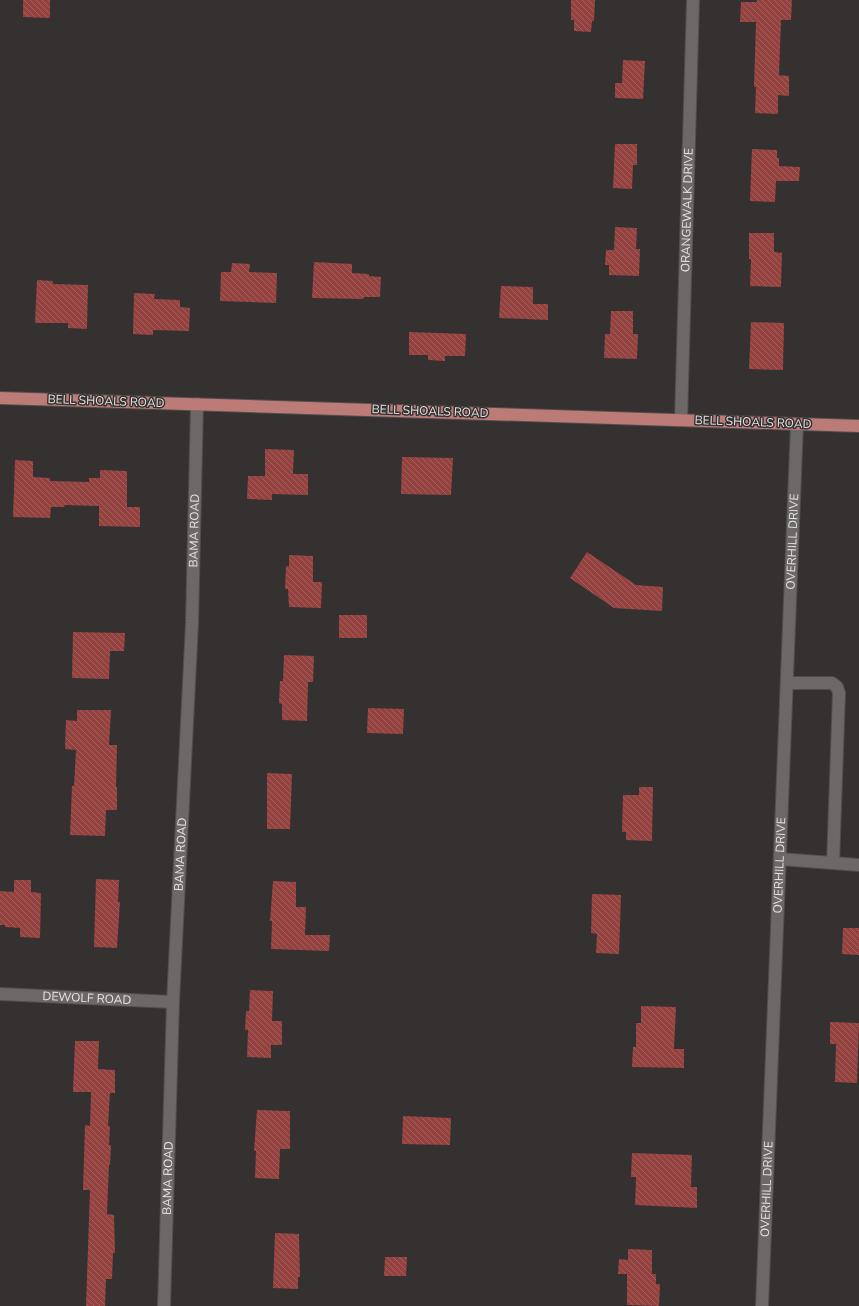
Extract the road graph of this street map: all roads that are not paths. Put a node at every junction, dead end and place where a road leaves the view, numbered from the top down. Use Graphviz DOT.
graph roads {
  1 [pos="693,0"];
  2 [pos="0,398"];
  3 [pos="197,404"];
  4 [pos="681,420"];
  5 [pos="796,424"];
  6 [pos="859,426"];
  7 [pos="787,682"];
  8 [pos="780,859"];
  9 [pos="833,863"];
  10 [pos="859,865"];
  11 [pos="0,994"];
  12 [pos="174,1002"];
  13 [pos="164,1306"];
  14 [pos="762,1306"];
  1 -- 4 [label="street, ORANGEWALK DRIVE"];
  2 -- 3 [label="main road, BELL SHOALS ROAD"];
  3 -- 4 [label="main road, BELL SHOALS ROAD"];
  3 -- 12 [label="street, BAMA ROAD"];
  4 -- 5 [label="main road, BELL SHOALS ROAD"];
  5 -- 6 [label="main road, BELL SHOALS ROAD"];
  5 -- 7 [label="street, OVERHILL DRIVE"];
  7 -- 8 [label="street, OVERHILL DRIVE"];
  7 -- 9 [label="street"];
  8 -- 9 [label="street"];
  8 -- 14 [label="street, OVERHILL DRIVE"];
  9 -- 10 [label="street"];
  11 -- 12 [label="street, DEWOLF ROAD"];
  12 -- 13 [label="street, BAMA ROAD"];
}
